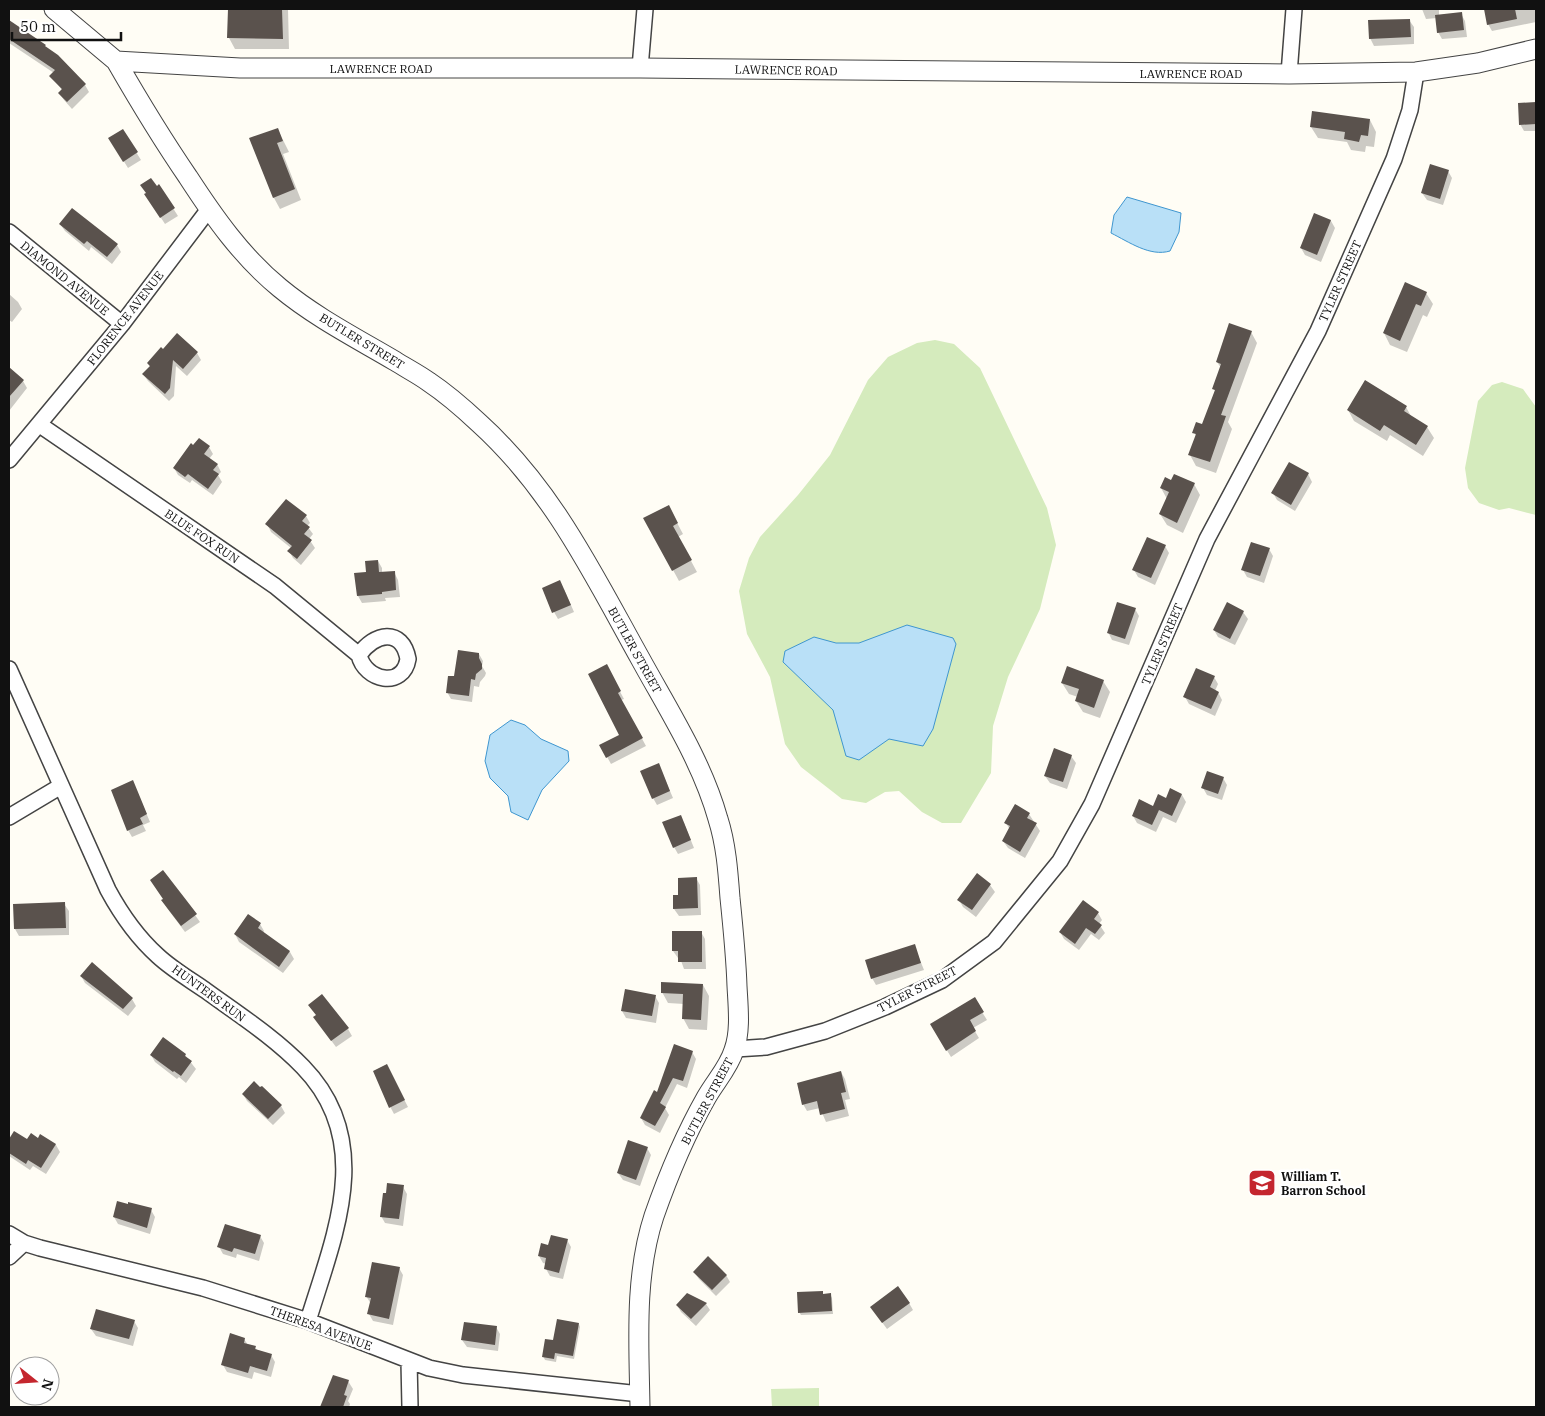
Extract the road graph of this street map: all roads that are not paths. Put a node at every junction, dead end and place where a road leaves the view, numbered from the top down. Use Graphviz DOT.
graph roads {
  1 [pos="54,9"];
  2 [pos="645,9"];
  3 [pos="1294,9"];
  4 [pos="1536,49"];
  5 [pos="116,61"];
  6 [pos="640,68"];
  7 [pos="1416,72"];
  8 [pos="1289,74"];
  9 [pos="209,209"];
  10 [pos="9,232"];
  11 [pos="122,324"];
  12 [pos="40,425"];
  13 [pos="9,460"];
  14 [pos="359,655"];
  15 [pos="9,669"];
  16 [pos="61,786"];
  17 [pos="9,817"];
  18 [pos="735,1049"];
  19 [pos="9,1234"];
  20 [pos="24,1243"];
  21 [pos="9,1257"];
  22 [pos="308,1321"];
  23 [pos="409,1362"];
  24 [pos="640,1401"];
  25 [pos="410,1407"];
  1 -- 5 [label="street"];
  2 -- 6 [label="street"];
  3 -- 8 [label="street"];
  4 -- 7 [label="street, LAWRENCE ROAD"];
  5 -- 6 [label="street, LAWRENCE ROAD"];
  5 -- 9 [label="street, BUTLER STREET"];
  6 -- 8 [label="street, LAWRENCE ROAD"];
  7 -- 8 [label="street, LAWRENCE ROAD"];
  7 -- 18 [label="street, TYLER STREET"];
  9 -- 11 [label="street, FLORENCE AVENUE"];
  9 -- 18 [label="street, BUTLER STREET"];
  10 -- 11 [label="street, DIAMOND AVENUE"];
  11 -- 12 [label="street, FLORENCE AVENUE"];
  12 -- 13 [label="street"];
  12 -- 14 [label="street, BLUE FOX RUN"];
  15 -- 16 [label="street, HUNTERS RUN"];
  16 -- 17 [label="street"];
  16 -- 22 [label="street, HUNTERS RUN"];
  18 -- 24 [label="street, BUTLER STREET"];
  19 -- 20 [label="street, THERESA AVENUE"];
  20 -- 21 [label="street"];
  20 -- 22 [label="street, THERESA AVENUE"];
  22 -- 23 [label="street, THERESA AVENUE"];
  23 -- 24 [label="street, THERESA AVENUE"];
  23 -- 25 [label="street"];
}
